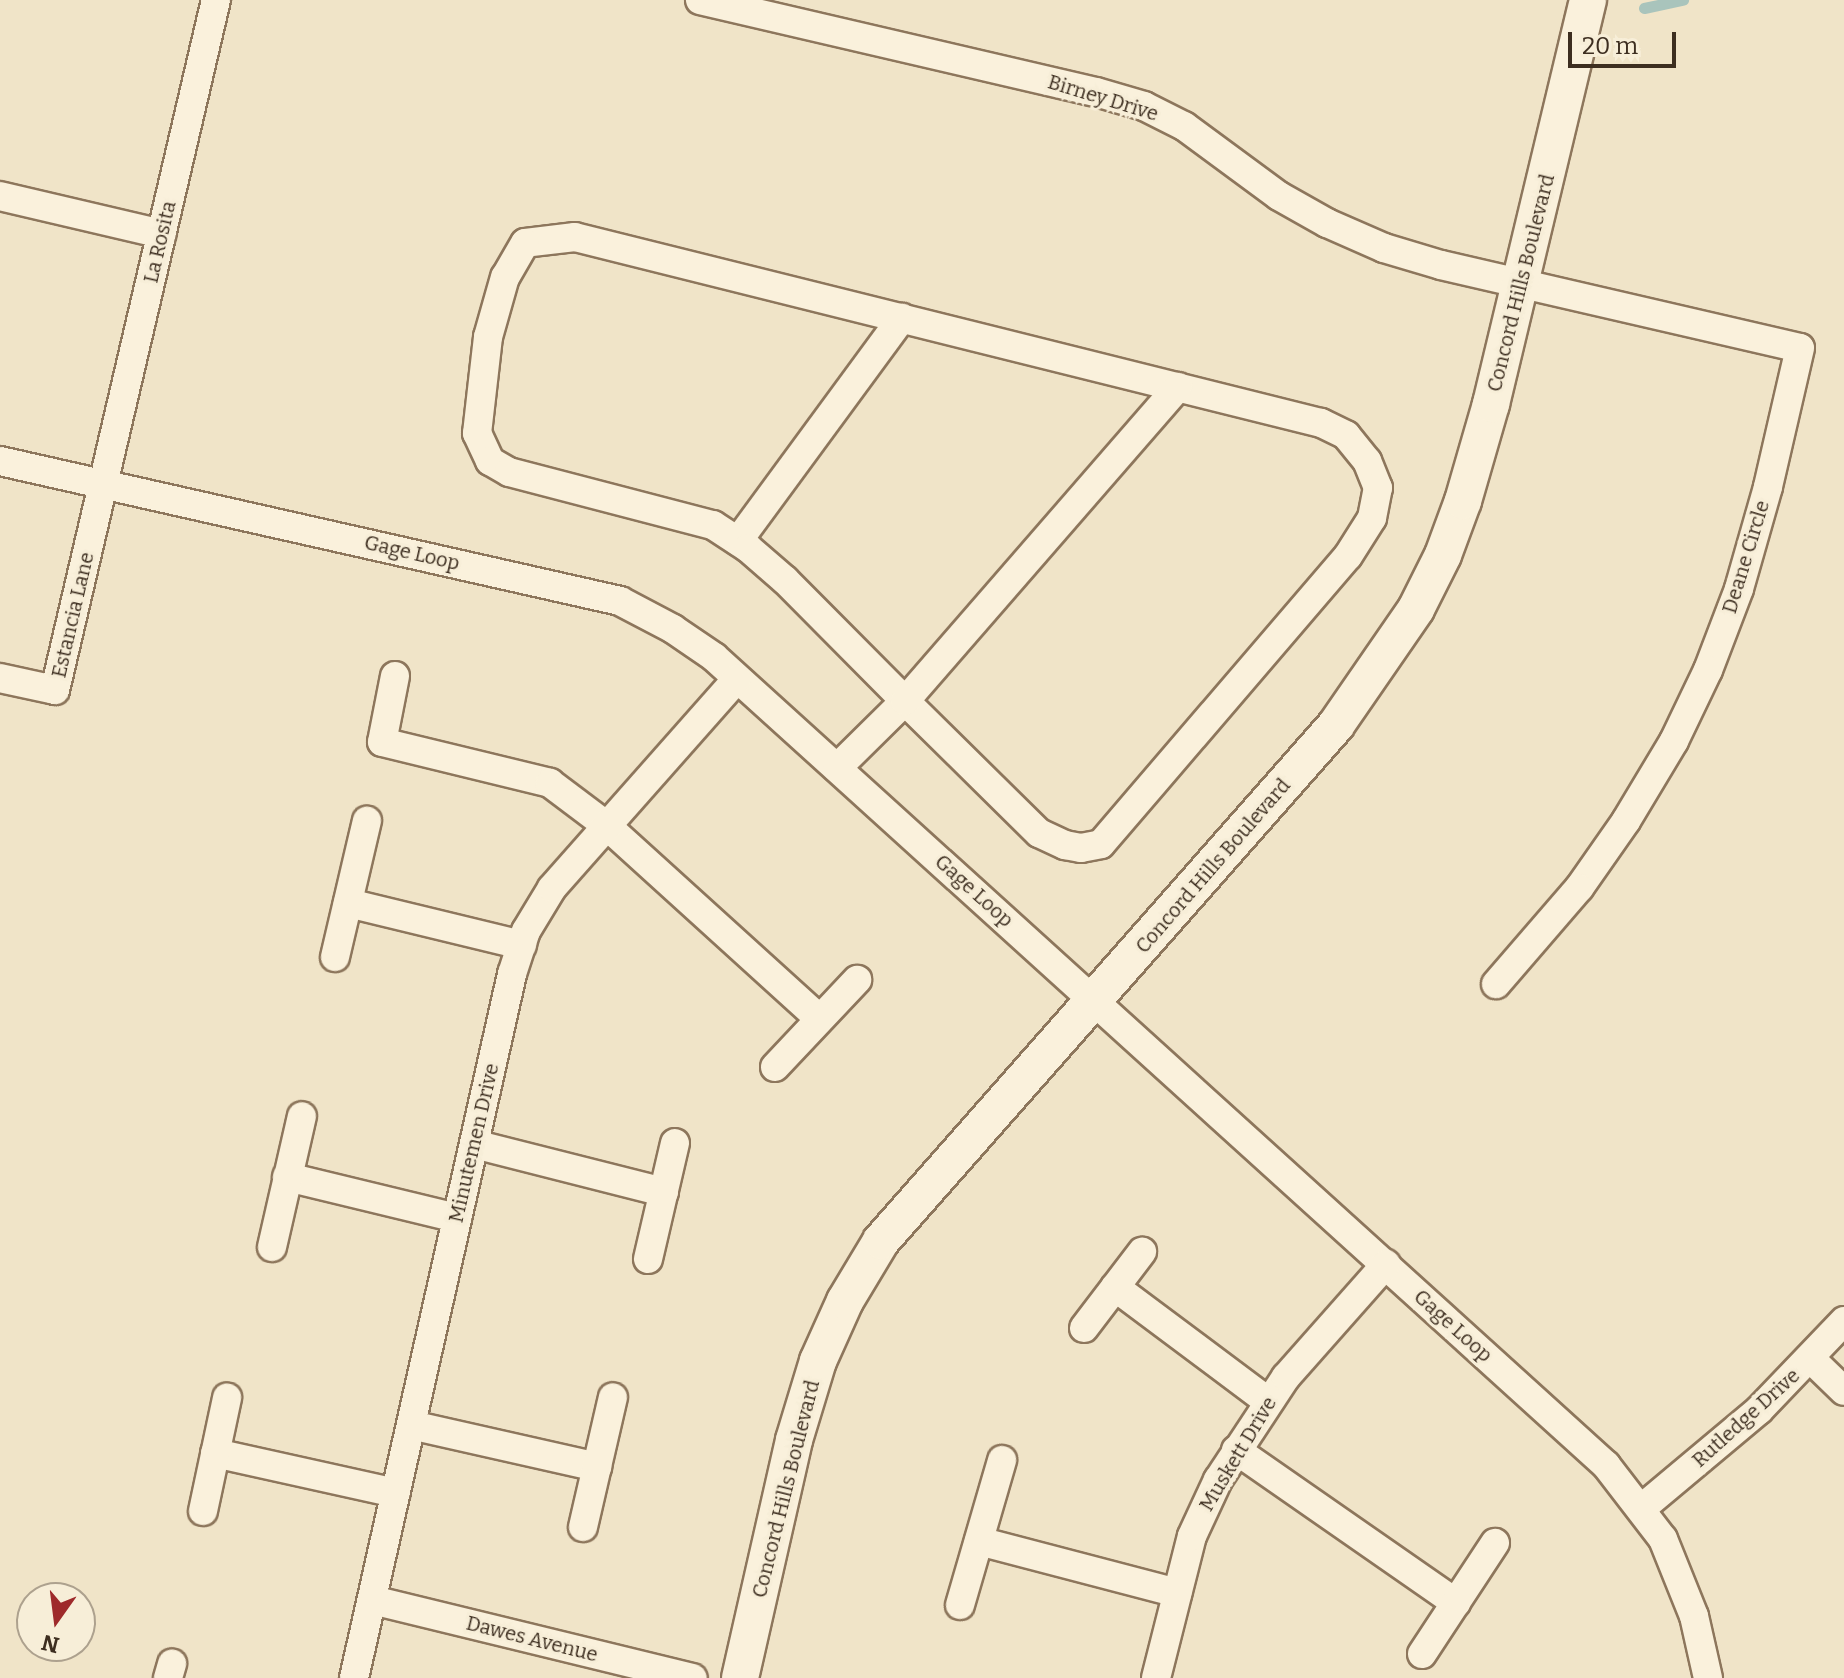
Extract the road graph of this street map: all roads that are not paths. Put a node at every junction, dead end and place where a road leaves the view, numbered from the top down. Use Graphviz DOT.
graph roads {
  1 [pos="216,0"];
  2 [pos="700,0"];
  3 [pos="1588,0"];
  4 [pos="0,196"];
  5 [pos="162,234"];
  6 [pos="1522,283"];
  7 [pos="902,318"];
  8 [pos="1178,387"];
  9 [pos="0,461"];
  10 [pos="104,485"];
  11 [pos="738,541"];
  12 [pos="395,676"];
  13 [pos="0,678"];
  14 [pos="737,679"];
  15 [pos="905,701"];
  16 [pos="837,768"];
  17 [pos="367,821"];
  18 [pos="607,826"];
  19 [pos="348,903"];
  20 [pos="522,945"];
  21 [pos="335,957"];
  22 [pos="857,980"];
  23 [pos="1496,984"];
  24 [pos="1096,1000"];
  25 [pos="820,1019"];
  26 [pos="775,1067"];
  27 [pos="302,1116"];
  28 [pos="675,1143"];
  29 [pos="474,1144"];
  30 [pos="287,1177"];
  31 [pos="664,1192"];
  32 [pos="457,1218"];
  33 [pos="272,1247"];
  34 [pos="1142,1252"];
  35 [pos="648,1259"];
  36 [pos="1386,1264"];
  37 [pos="1115,1287"];
  38 [pos="1844,1321"];
  39 [pos="1084,1328"];
  40 [pos="1810,1358"];
  41 [pos="1844,1391"];
  42 [pos="613,1397"];
  43 [pos="227,1398"];
  44 [pos="1269,1402"];
  45 [pos="411,1425"];
  46 [pos="1236,1450"];
  47 [pos="215,1453"];
  48 [pos="1002,1460"];
  49 [pos="597,1467"];
  50 [pos="396,1493"];
  51 [pos="1642,1508"];
  52 [pos="203,1511"];
  53 [pos="583,1527"];
  54 [pos="979,1541"];
  55 [pos="1495,1543"];
  56 [pos="1177,1593"];
  57 [pos="372,1600"];
  58 [pos="1456,1603"];
  59 [pos="960,1605"];
  60 [pos="1422,1654"];
  61 [pos="354,1678"];
  62 [pos="693,1678"];
  63 [pos="740,1678"];
  64 [pos="1156,1678"];
  65 [pos="1708,1678"];
  1 -- 5 [label="street, La Rosita"];
  2 -- 6 [label="street, Birney Drive"];
  3 -- 6 [label="street, Concord Hills Boulevard"];
  4 -- 5 [label="street"];
  5 -- 10 [label="street, La Rosita"];
  6 -- 23 [label="street, Deane Circle"];
  6 -- 24 [label="street, Concord Hills Boulevard"];
  7 -- 8 [label="street"];
  7 -- 11 [label="street"];
  7 -- 11 [label="street"];
  8 -- 15 [label="street"];
  8 -- 15 [label="street"];
  9 -- 10 [label="street, Gage Loop"];
  10 -- 13 [label="street, Estancia Lane"];
  10 -- 14 [label="street, Gage Loop"];
  11 -- 15 [label="street"];
  12 -- 18 [label="street"];
  14 -- 16 [label="street, Gage Loop"];
  14 -- 18 [label="street, Minutemen Drive"];
  15 -- 16 [label="street"];
  16 -- 24 [label="street, Gage Loop"];
  17 -- 19 [label="street"];
  18 -- 20 [label="street, Minutemen Drive"];
  18 -- 25 [label="street"];
  19 -- 20 [label="street"];
  19 -- 21 [label="street"];
  20 -- 29 [label="street, Minutemen Drive"];
  22 -- 25 [label="street"];
  24 -- 36 [label="street, Gage Loop"];
  24 -- 63 [label="street, Concord Hills Boulevard"];
  25 -- 26 [label="street"];
  27 -- 30 [label="street"];
  28 -- 31 [label="street"];
  29 -- 31 [label="street"];
  29 -- 32 [label="street, Minutemen Drive"];
  30 -- 32 [label="street"];
  30 -- 33 [label="street"];
  31 -- 35 [label="street"];
  32 -- 45 [label="street, Minutemen Drive"];
  34 -- 37 [label="street"];
  36 -- 44 [label="street, Muskett Drive"];
  36 -- 51 [label="street, Gage Loop"];
  37 -- 39 [label="street"];
  37 -- 44 [label="street"];
  38 -- 40 [label="street, Rutledge Drive"];
  40 -- 41 [label="street"];
  40 -- 51 [label="street, Rutledge Drive"];
  42 -- 49 [label="street"];
  43 -- 47 [label="street"];
  44 -- 46 [label="street, Muskett Drive"];
  45 -- 49 [label="street"];
  45 -- 50 [label="street, Minutemen Drive"];
  46 -- 56 [label="street, Muskett Drive"];
  46 -- 58 [label="street"];
  47 -- 50 [label="street"];
  47 -- 52 [label="street"];
  48 -- 54 [label="street"];
  49 -- 53 [label="street"];
  50 -- 57 [label="street, Minutemen Drive"];
  51 -- 65 [label="street, Gage Loop"];
  54 -- 56 [label="street"];
  54 -- 59 [label="street"];
  55 -- 58 [label="street"];
  56 -- 64 [label="street, Muskett Drive"];
  57 -- 61 [label="street, Minutemen Drive"];
  57 -- 62 [label="street, Dawes Avenue"];
  58 -- 60 [label="street"];
}
